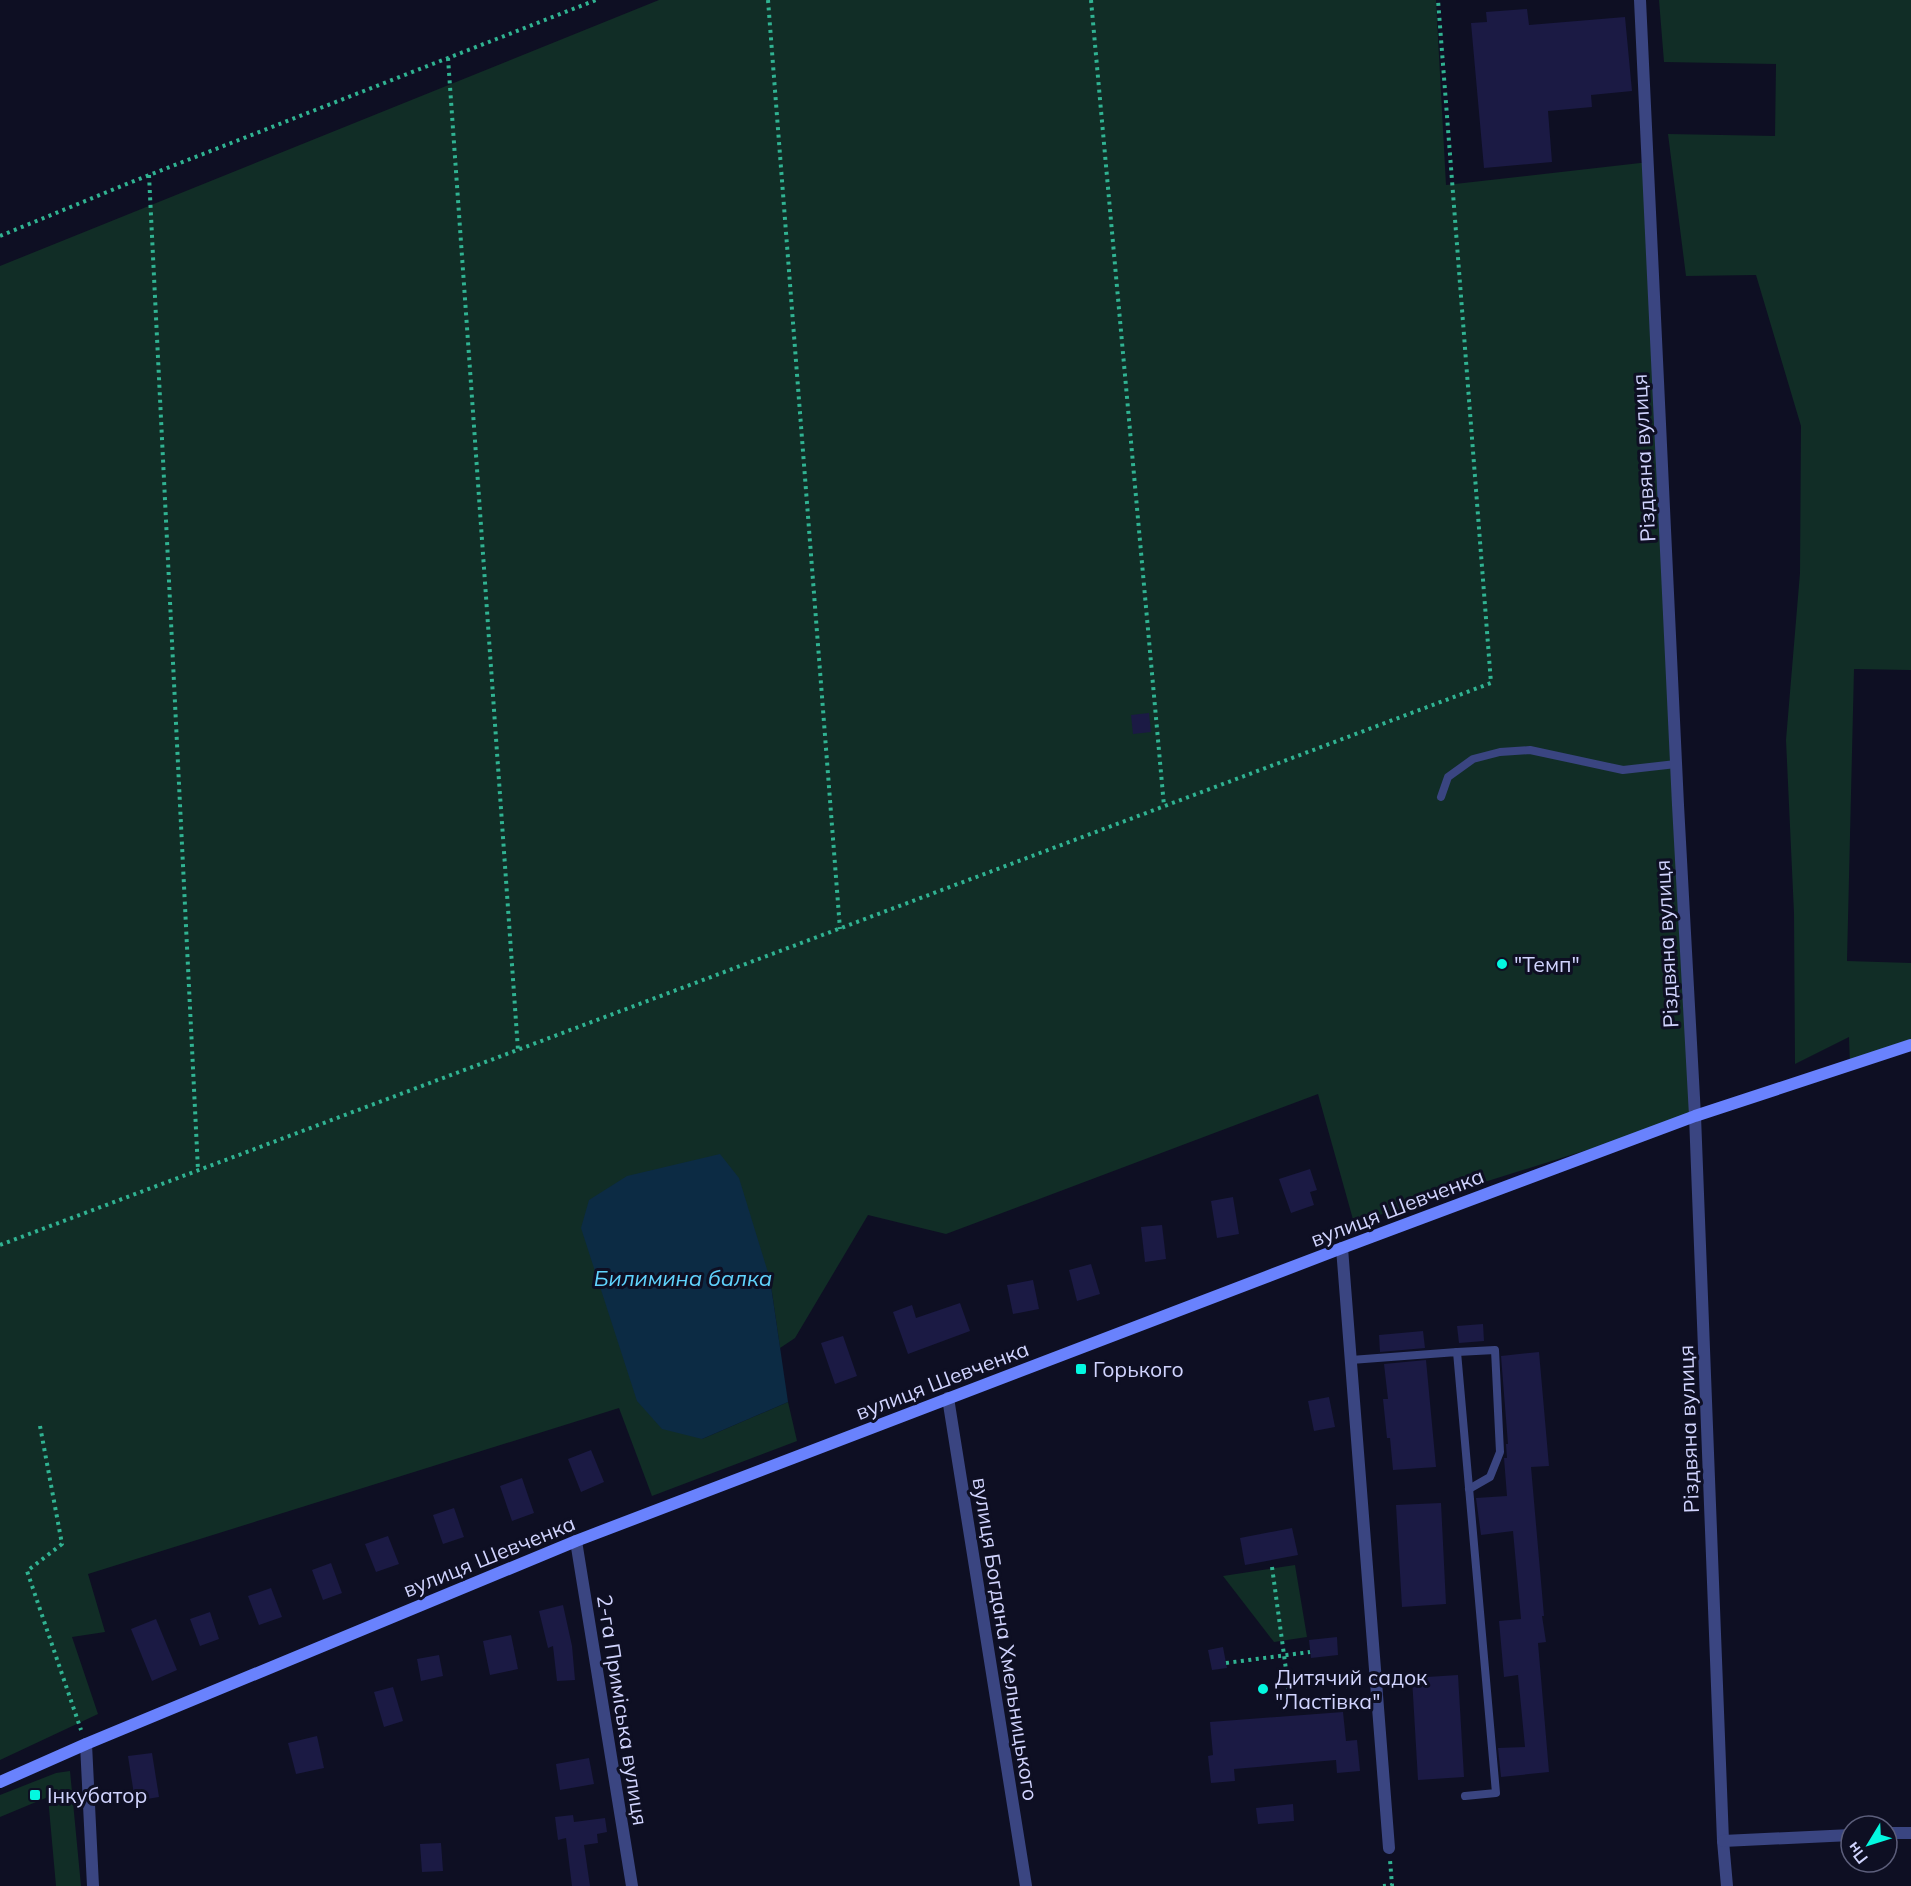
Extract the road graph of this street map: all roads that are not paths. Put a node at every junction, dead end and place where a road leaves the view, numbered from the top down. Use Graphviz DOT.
graph roads {
  1 [pos="1640,0"];
  2 [pos="1676,764"];
  3 [pos="1441,797"];
  4 [pos="1911,1045"];
  5 [pos="1695,1116"];
  6 [pos="1342,1248"];
  7 [pos="1457,1352"];
  8 [pos="1351,1360"];
  9 [pos="948,1398"];
  10 [pos="1469,1489"];
  11 [pos="576,1541"];
  12 [pos="86,1744"];
  13 [pos="0,1782"];
  14 [pos="1465,1796"];
  15 [pos="1839,1836"];
  16 [pos="1723,1841"];
  17 [pos="1389,1848"];
  18 [pos="93,1886"];
  19 [pos="632,1886"];
  20 [pos="1026,1886"];
  21 [pos="1727,1886"];
  1 -- 2 [label="street, Різдвяна вулиця"];
  2 -- 3 [label="lane"];
  2 -- 5 [label="street, Різдвяна вулиця"];
  4 -- 5 [label="street, вулиця Шевченка"];
  5 -- 6 [label="street, вулиця Шевченка"];
  5 -- 16 [label="street, Різдвяна вулиця"];
  6 -- 8 [label="street"];
  6 -- 9 [label="street, вулиця Шевченка"];
  7 -- 8 [label="lane"];
  7 -- 10 [label="lane"];
  7 -- 10 [label="lane"];
  8 -- 17 [label="street"];
  9 -- 11 [label="street, вулиця Шевченка"];
  9 -- 20 [label="street, вулиця Богдана Хмельницького"];
  10 -- 14 [label="lane"];
  11 -- 12 [label="street, вулиця Шевченка"];
  11 -- 19 [label="street, 2-га Приміська вулиця"];
  12 -- 13 [label="street, вулиця Шевченка"];
  12 -- 18 [label="street"];
  15 -- 16 [label="street"];
  16 -- 21 [label="street, Різдвяна вулиця"];
}
